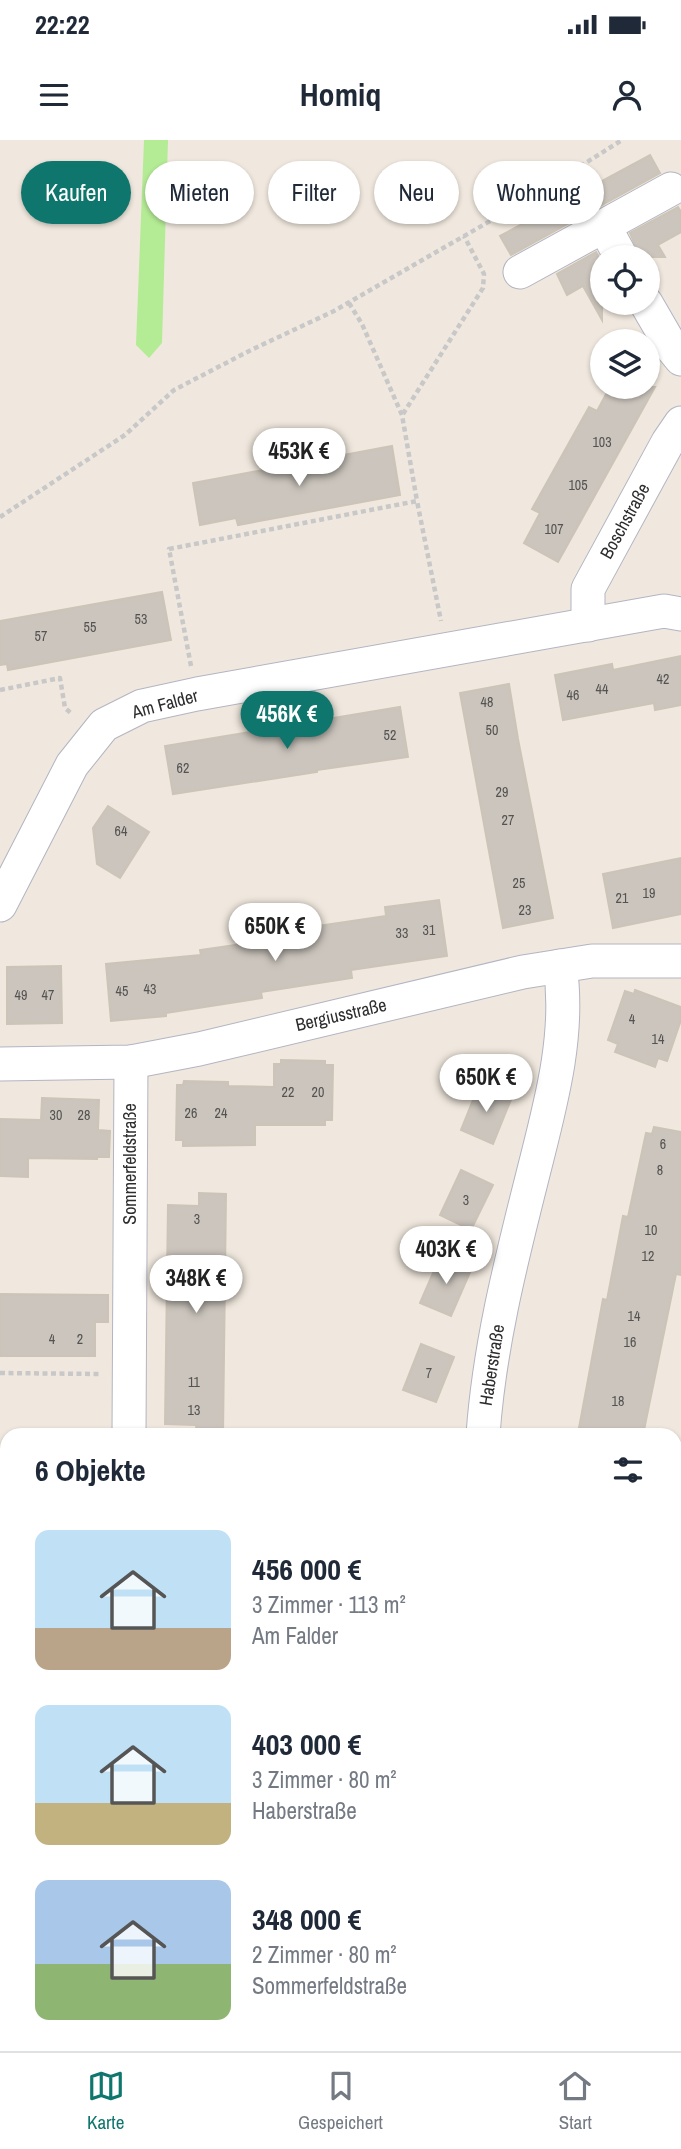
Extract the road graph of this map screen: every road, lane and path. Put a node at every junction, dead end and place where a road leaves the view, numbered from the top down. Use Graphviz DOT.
graph roads {
  1 [pos="622,140"];
  2 [pos="671,189"];
  3 [pos="604,226"];
  4 [pos="464,236"];
  5 [pos="614,245"];
  6 [pos="520,272"];
  7 [pos="349,303"];
  8 [pos="653,315"];
  9 [pos="681,359"];
  10 [pos="402,415"];
  11 [pos="681,423"];
  12 [pos="418,501"];
  13 [pos="0,517"];
  14 [pos="681,614"];
  15 [pos="588,625"];
  16 [pos="447,650"];
  17 [pos="0,690"];
  18 [pos="197,694"];
  19 [pos="95,736"];
  20 [pos="0,905"];
  21 [pos="681,961"];
  22 [pos="559,966"];
  23 [pos="131,1062"];
  24 [pos="0,1064"];
  25 [pos="0,1373"];
  26 [pos="129,1374"];
  27 [pos="129,1428"];
  28 [pos="484,1428"];
  1 -- 4 [label="path"];
  2 -- 3 [label="street"];
  3 -- 5 [label="street"];
  3 -- 6 [label="street"];
  4 -- 7 [label="path"];
  4 -- 10 [label="path"];
  7 -- 10 [label="path"];
  7 -- 13 [label="path"];
  8 -- 9 [label="street"];
  10 -- 12 [label="path"];
  11 -- 15 [label="street, Boschstraße"];
  12 -- 16 [label="path"];
  12 -- 18 [label="path"];
  14 -- 15 [label="street, Am Falder"];
  15 -- 16 [label="street, Am Falder"];
  16 -- 18 [label="street, Am Falder"];
  17 -- 19 [label="path"];
  18 -- 19 [label="street, Am Falder"];
  19 -- 20 [label="street, Am Falder"];
  21 -- 22 [label="street, Bergiusstraße"];
  22 -- 23 [label="street, Bergiusstraße"];
  22 -- 28 [label="street, Haberstraße"];
  23 -- 24 [label="street, Bergiusstraße"];
  23 -- 26 [label="street, Sommerfeldstraße"];
  25 -- 26 [label="path"];
  26 -- 27 [label="street, Sommerfeldstraße"];
}
